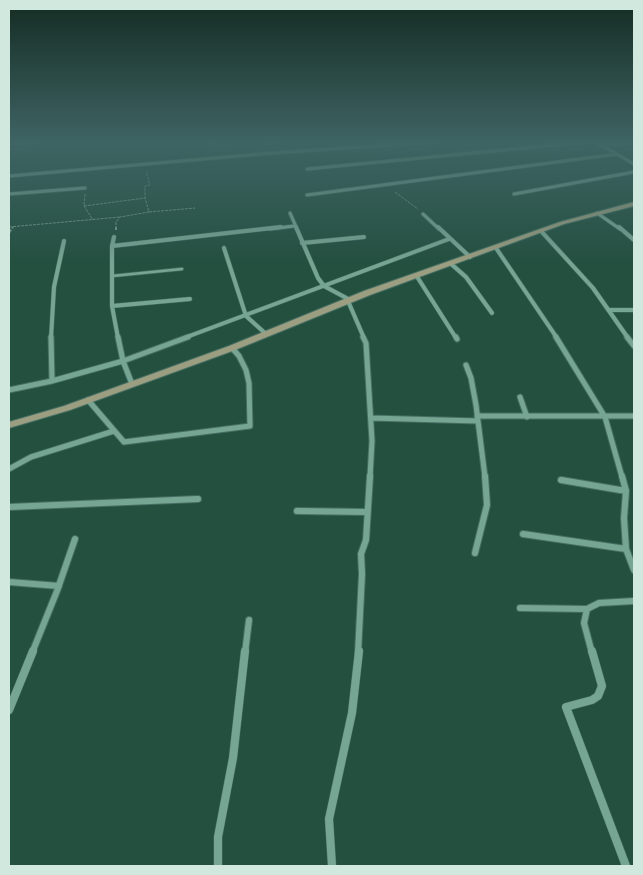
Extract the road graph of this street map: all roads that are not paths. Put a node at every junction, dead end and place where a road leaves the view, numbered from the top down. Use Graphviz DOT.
graph roads {
  1 [pos="393,183"];
  2 [pos="575,183"];
  3 [pos="85,188"];
  4 [pos="9,194"];
  5 [pos="514,194"];
  6 [pos="307,195"];
  7 [pos="634,204"];
  8 [pos="290,213"];
  9 [pos="597,213"];
  10 [pos="423,214"];
  11 [pos="294,226"];
  12 [pos="542,231"];
  13 [pos="114,237"];
  14 [pos="364,237"];
  15 [pos="449,239"];
  16 [pos="634,240"];
  17 [pos="64,242"];
  18 [pos="302,244"];
  19 [pos="112,246"];
  20 [pos="224,248"];
  21 [pos="496,248"];
  22 [pos="470,257"];
  23 [pos="450,263"];
  24 [pos="182,269"];
  25 [pos="112,276"];
  26 [pos="416,276"];
  27 [pos="324,286"];
  28 [pos="190,298"];
  29 [pos="349,300"];
  30 [pos="112,306"];
  31 [pos="609,310"];
  32 [pos="634,310"];
  33 [pos="492,314"];
  34 [pos="246,316"];
  35 [pos="266,334"];
  36 [pos="456,339"];
  37 [pos="634,346"];
  38 [pos="232,348"];
  39 [pos="123,361"];
  40 [pos="466,365"];
  41 [pos="52,381"];
  42 [pos="132,384"];
  43 [pos="9,390"];
  44 [pos="520,397"];
  45 [pos="88,400"];
  46 [pos="634,416"];
  47 [pos="527,417"];
  48 [pos="604,417"];
  49 [pos="371,418"];
  50 [pos="478,418"];
  51 [pos="9,425"];
  52 [pos="114,431"];
  53 [pos="9,469"];
  54 [pos="560,480"];
  55 [pos="626,491"];
  56 [pos="198,499"];
  57 [pos="9,507"];
  58 [pos="297,511"];
  59 [pos="367,512"];
  60 [pos="523,534"];
  61 [pos="75,539"];
  62 [pos="626,549"];
  63 [pos="475,553"];
  64 [pos="634,570"];
  65 [pos="9,582"];
  66 [pos="59,586"];
  67 [pos="634,601"];
  68 [pos="520,608"];
  69 [pos="587,609"];
  70 [pos="249,620"];
  71 [pos="9,710"];
  72 [pos="218,866"];
  73 [pos="332,866"];
  74 [pos="626,866"];
  1 -- 6 [label="street"];
  2 -- 5 [label="street"];
  3 -- 4 [label="street"];
  7 -- 9 [label="street"];
  8 -- 11 [label="street"];
  9 -- 12 [label="street"];
  9 -- 16 [label="street"];
  10 -- 15 [label="street"];
  11 -- 18 [label="street"];
  11 -- 19 [label="street"];
  12 -- 21 [label="street"];
  12 -- 31 [label="street"];
  13 -- 19 [label="street"];
  14 -- 18 [label="street"];
  15 -- 22 [label="street"];
  15 -- 27 [label="street"];
  17 -- 41 [label="street"];
  18 -- 27 [label="street"];
  19 -- 25 [label="street"];
  20 -- 34 [label="street"];
  21 -- 22 [label="street"];
  21 -- 48 [label="street"];
  22 -- 23 [label="street"];
  23 -- 26 [label="street"];
  23 -- 33 [label="street"];
  24 -- 25 [label="lane"];
  25 -- 30 [label="street"];
  26 -- 29 [label="street"];
  26 -- 36 [label="street"];
  27 -- 29 [label="street"];
  27 -- 34 [label="street"];
  28 -- 30 [label="street"];
  29 -- 35 [label="street"];
  29 -- 49 [label="street"];
  30 -- 39 [label="street"];
  31 -- 32 [label="street"];
  31 -- 37 [label="street"];
  34 -- 35 [label="street"];
  34 -- 39 [label="street"];
  35 -- 38 [label="street"];
  38 -- 42 [label="street"];
  38 -- 52 [label="street"];
  39 -- 41 [label="street"];
  39 -- 42 [label="street"];
  40 -- 50 [label="street"];
  41 -- 43 [label="street"];
  42 -- 45 [label="street"];
  44 -- 47 [label="street"];
  45 -- 51 [label="street"];
  45 -- 52 [label="street"];
  46 -- 48 [label="street"];
  47 -- 48 [label="street"];
  47 -- 50 [label="street"];
  48 -- 55 [label="street"];
  49 -- 50 [label="street"];
  49 -- 59 [label="street"];
  50 -- 63 [label="street"];
  52 -- 53 [label="street"];
  54 -- 55 [label="street"];
  55 -- 62 [label="street"];
  56 -- 57 [label="street"];
  58 -- 59 [label="street"];
  59 -- 73 [label="street"];
  60 -- 62 [label="street"];
  61 -- 66 [label="street"];
  62 -- 64 [label="street"];
  65 -- 66 [label="street"];
  66 -- 71 [label="street"];
  67 -- 69 [label="street"];
  68 -- 69 [label="street"];
  69 -- 74 [label="street"];
  70 -- 72 [label="street"];
}
